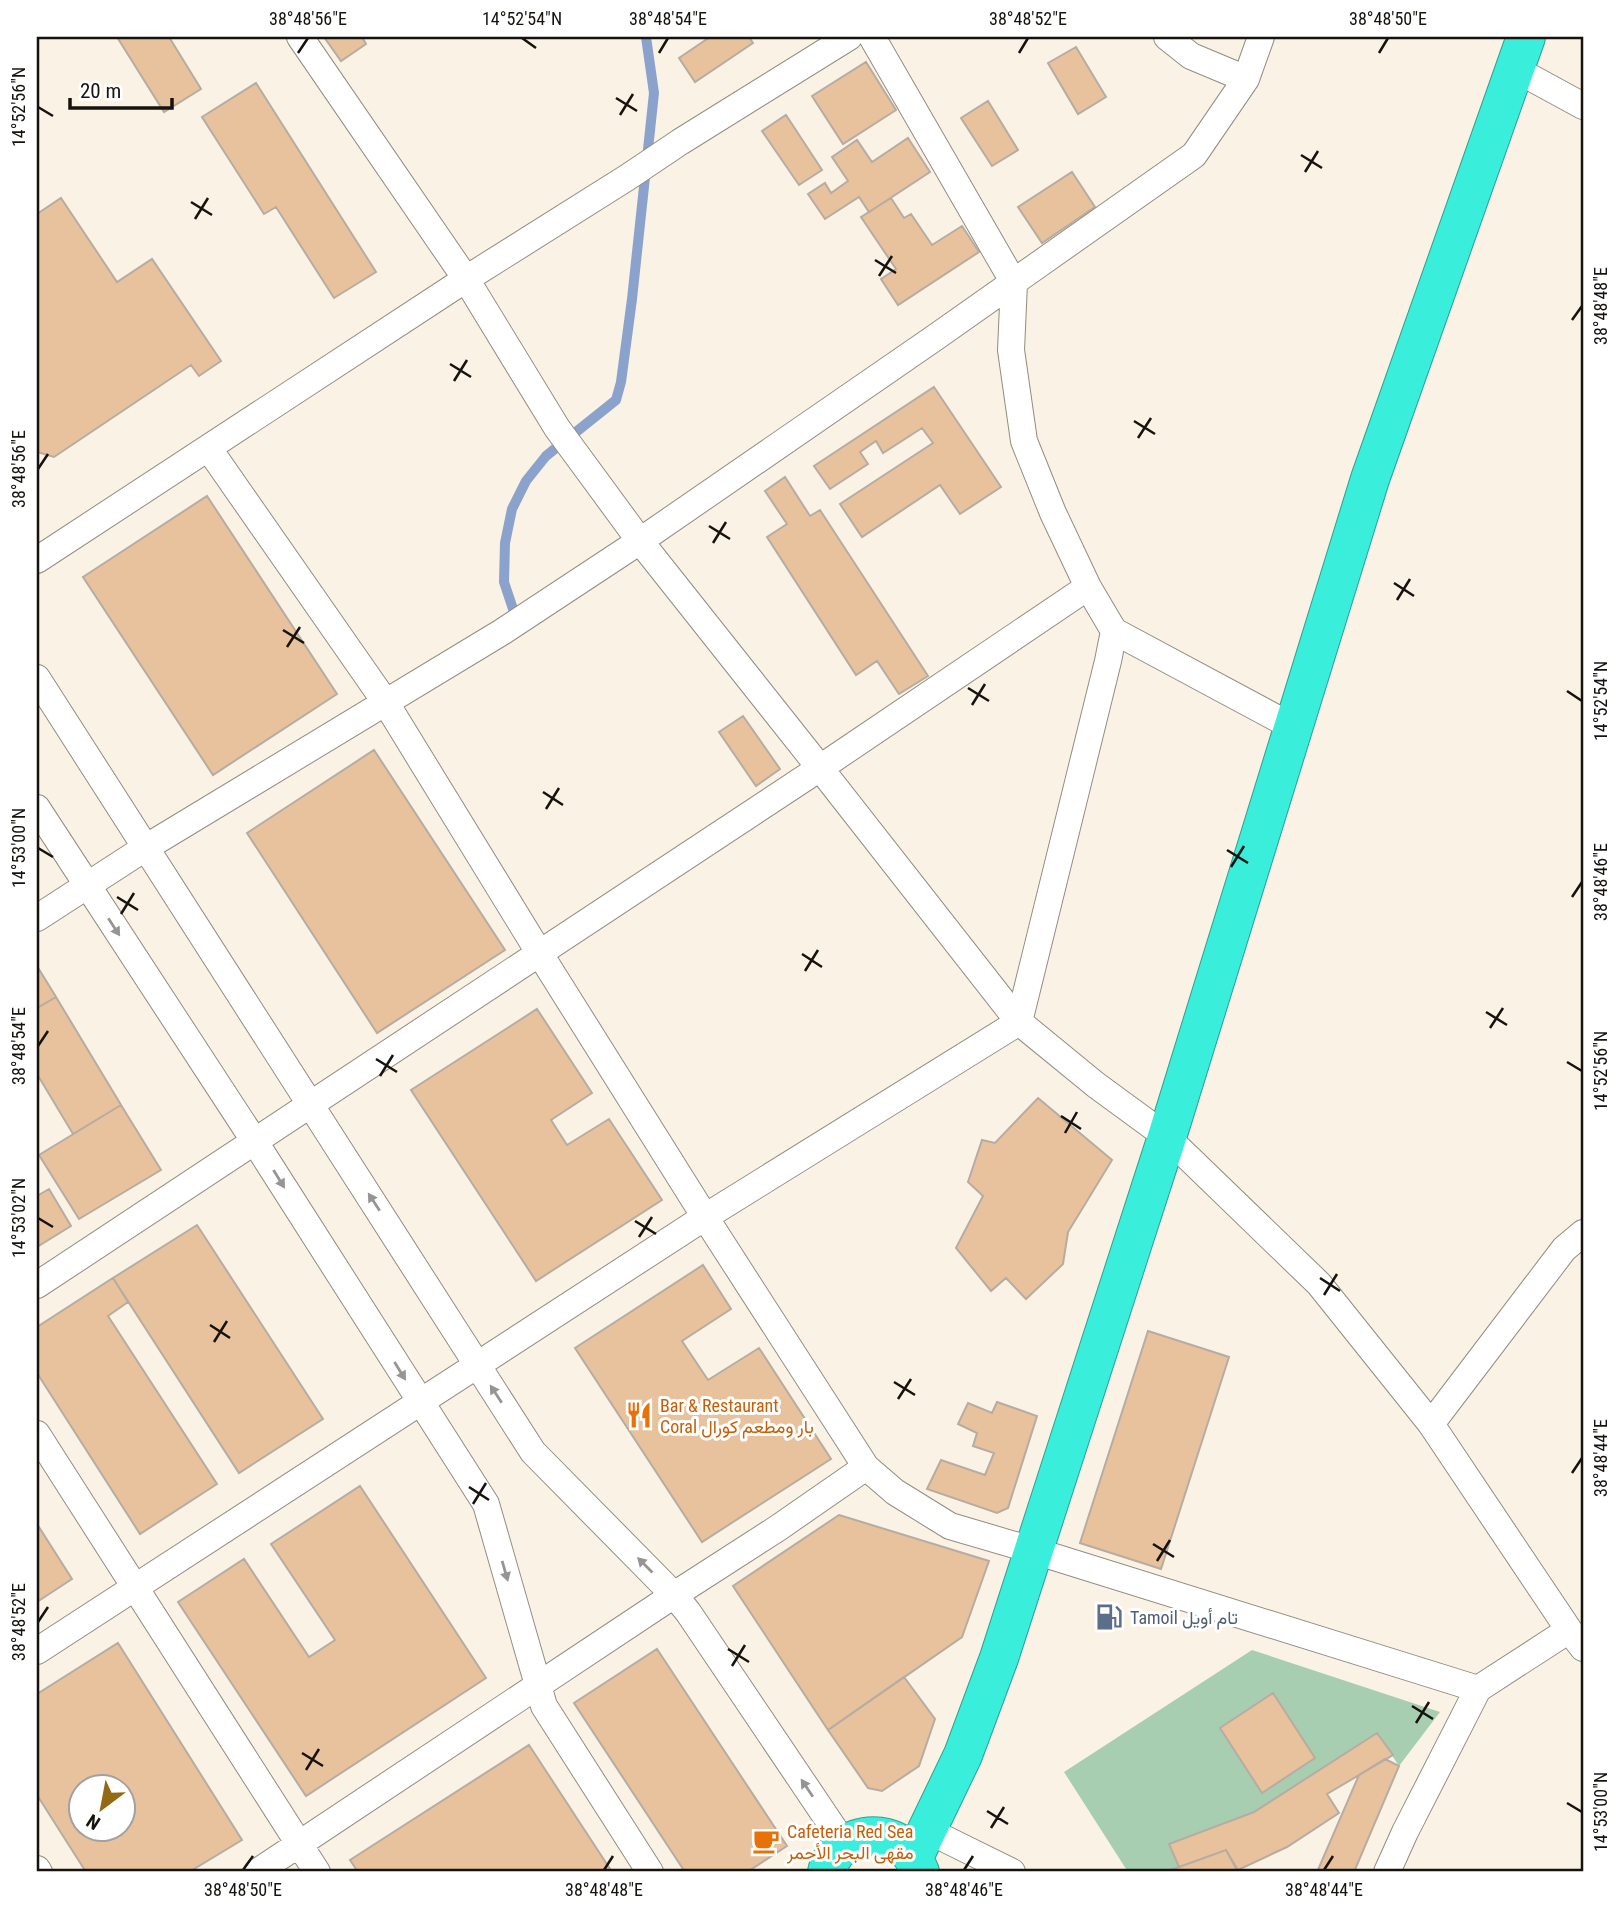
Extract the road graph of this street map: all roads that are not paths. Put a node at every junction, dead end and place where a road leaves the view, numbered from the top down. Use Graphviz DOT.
graph roads {
  1 [pos="300,37"];
  2 [pos="849,37"];
  3 [pos="872,37"];
  4 [pos="1167,37"];
  5 [pos="1261,37"];
  6 [pos="1521,53"];
  7 [pos="1246,79"];
  8 [pos="1583,106"];
  9 [pos="466,279"];
  10 [pos="1014,283"];
  11 [pos="209,449"];
  12 [pos="640,541"];
  13 [pos="37,560"];
  14 [pos="1088,586"];
  15 [pos="1114,631"];
  16 [pos="37,678"];
  17 [pos="386,703"];
  18 [pos="1293,727"];
  19 [pos="820,768"];
  20 [pos="37,808"];
  21 [pos="145,848"];
  22 [pos="87,886"];
  23 [pos="37,918"];
  24 [pos="540,954"];
  25 [pos="1019,1022"];
  26 [pos="310,1103"];
  27 [pos="1167,1137"];
  28 [pos="255,1142"];
  29 [pos="705,1217"];
  30 [pos="1583,1233"];
  31 [pos="37,1285"];
  32 [pos="477,1365"];
  33 [pos="420,1402"];
  34 [pos="1432,1424"];
  35 [pos="37,1434"];
  36 [pos="866,1466"];
  37 [pos="1035,1550"];
  38 [pos="135,1588"];
  39 [pos="674,1594"];
  40 [pos="1576,1639"];
  41 [pos="37,1651"];
  42 [pos="537,1685"];
  43 [pos="1478,1689"];
  44 [pos="299,1844"];
  45 [pos="920,1853"];
  46 [pos="836,1858"];
  47 [pos="257,1872"];
  48 [pos="317,1872"];
  49 [pos="650,1872"];
  50 [pos="1012,1872"];
  51 [pos="1387,1872"];
  1 -- 9 [label="street"];
  2 -- 9 [label="street"];
  3 -- 10 [label="street"];
  4 -- 7 [label="street"];
  5 -- 7 [label="street"];
  6 -- 8 [label="street"];
  6 -- 18 [label="highway"];
  7 -- 10 [label="street"];
  9 -- 11 [label="street"];
  9 -- 12 [label="street"];
  10 -- 12 [label="street"];
  10 -- 14 [label="street"];
  11 -- 13 [label="street"];
  11 -- 17 [label="street"];
  12 -- 17 [label="street"];
  12 -- 19 [label="street"];
  14 -- 15 [label="street"];
  14 -- 19 [label="street"];
  15 -- 18 [label="street"];
  15 -- 25 [label="street"];
  16 -- 21 [label="street"];
  17 -- 21 [label="street"];
  17 -- 24 [label="street"];
  18 -- 27 [label="highway"];
  19 -- 24 [label="street"];
  19 -- 25 [label="street"];
  20 -- 22 [label="street"];
  21 -- 22 [label="street"];
  21 -- 26 [label="street"];
  22 -- 23 [label="street"];
  22 -- 28 [label="street, one-way"];
  24 -- 26 [label="street"];
  24 -- 29 [label="street"];
  25 -- 27 [label="street"];
  25 -- 29 [label="street"];
  26 -- 28 [label="street"];
  32 -- 26 [label="street, one-way"];
  27 -- 34 [label="street"];
  27 -- 37 [label="highway"];
  28 -- 31 [label="street"];
  28 -- 33 [label="street, one-way"];
  29 -- 32 [label="street"];
  29 -- 36 [label="street"];
  30 -- 34 [label="street"];
  32 -- 33 [label="street"];
  39 -- 32 [label="street, one-way"];
  33 -- 38 [label="street"];
  33 -- 42 [label="street, one-way"];
  34 -- 40 [label="street"];
  35 -- 38 [label="street"];
  36 -- 37 [label="street"];
  36 -- 39 [label="street"];
  37 -- 43 [label="street"];
  37 -- 45 [label="highway"];
  38 -- 41 [label="street"];
  38 -- 44 [label="street"];
  39 -- 42 [label="street"];
  46 -- 39 [label="street, one-way"];
  40 -- 43 [label="street"];
  42 -- 44 [label="street"];
  42 -- 49 [label="street"];
  43 -- 51 [label="street"];
  44 -- 47 [label="street"];
  44 -- 48 [label="street"];
  45 -- 46 [label="highway"];
  45 -- 50 [label="street"];
}
